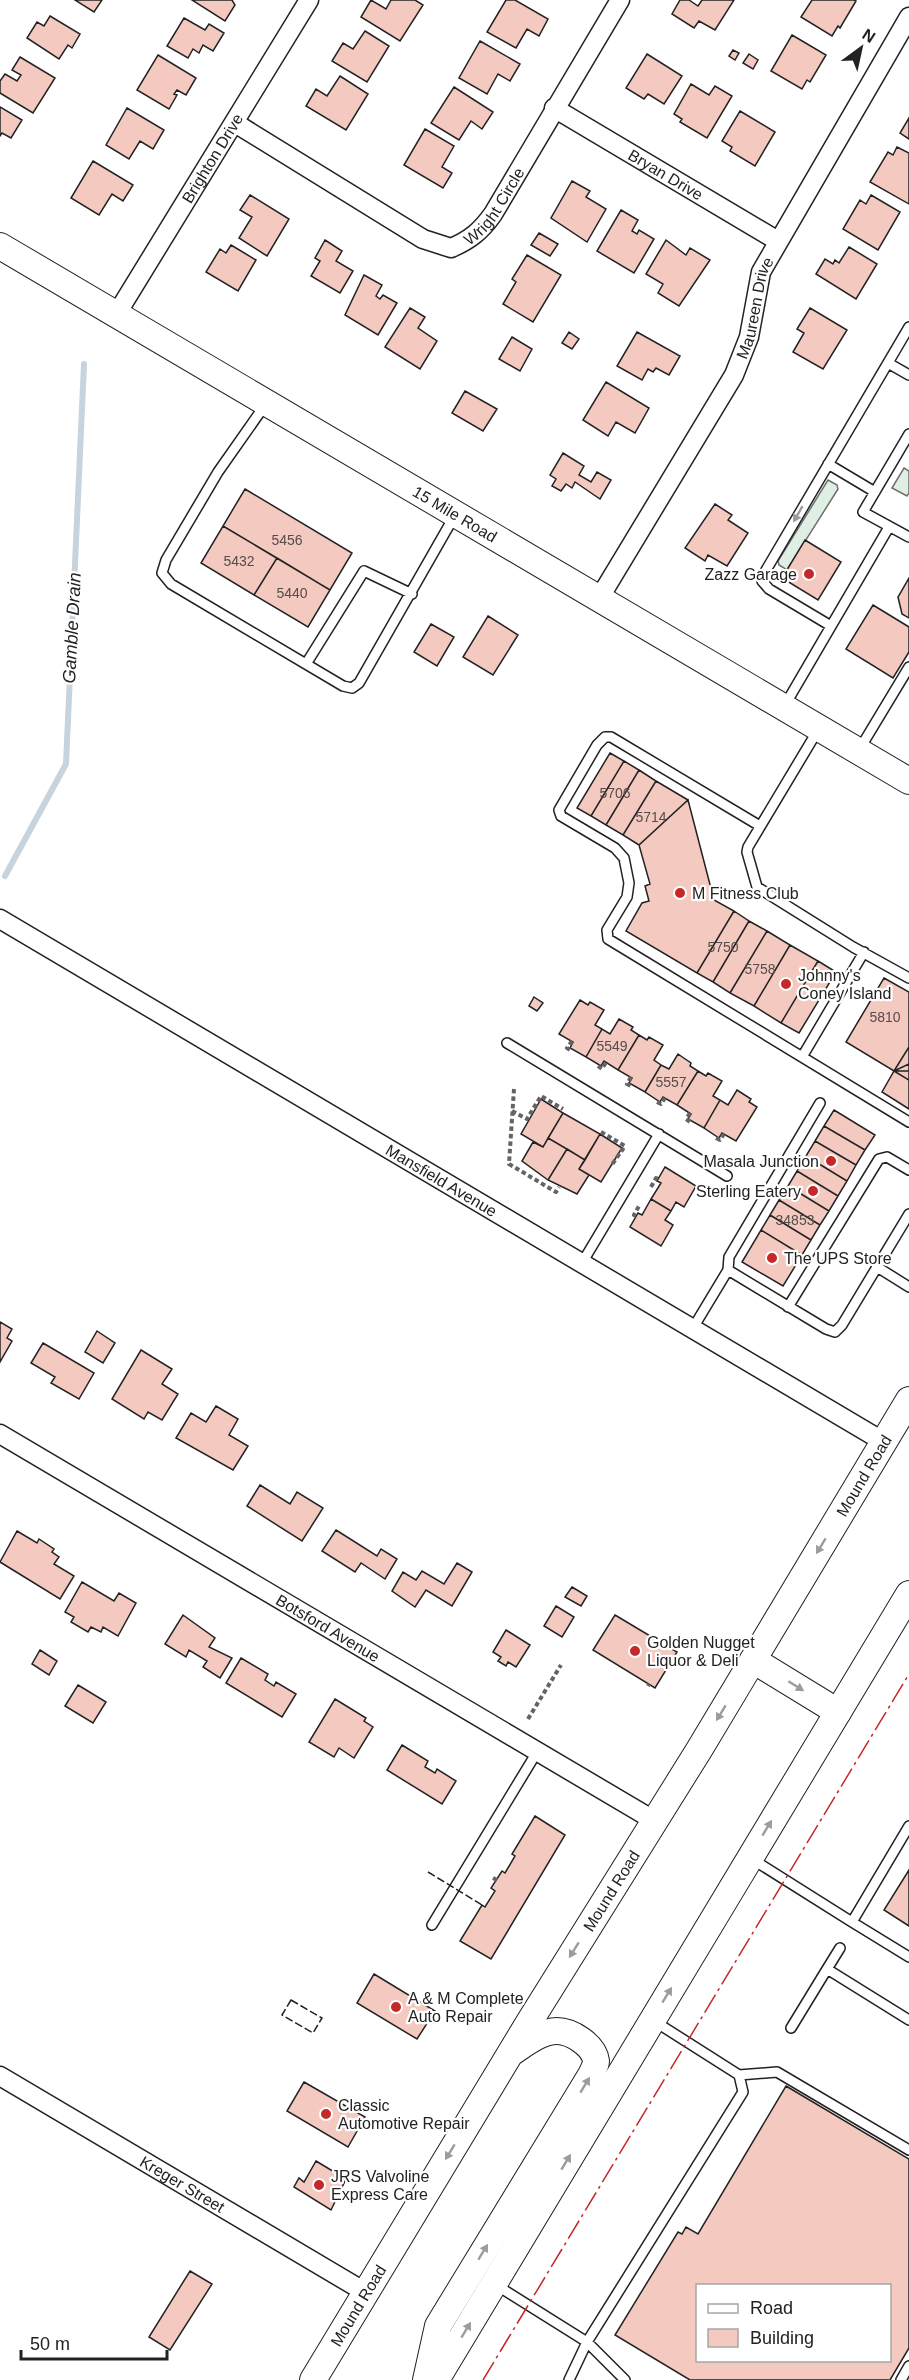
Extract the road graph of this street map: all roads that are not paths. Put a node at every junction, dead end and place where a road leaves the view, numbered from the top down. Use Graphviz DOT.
graph roads {
  1 [pos="309,0"];
  2 [pos="620,0"];
  3 [pos="909,17"];
  4 [pos="555,108"];
  5 [pos="235,123"];
  6 [pos="778,241"];
  7 [pos="0,246"];
  8 [pos="116,315"];
  9 [pos="909,327"];
  10 [pos="888,363"];
  11 [pos="909,375"];
  12 [pos="266,403"];
  13 [pos="909,434"];
  14 [pos="828,464"];
  15 [pos="875,492"];
  16 [pos="455,514"];
  17 [pos="889,527"];
  18 [pos="909,537"];
  19 [pos="411,594"];
  20 [pos="600,597"];
  21 [pos="831,626"];
  22 [pos="306,664"];
  23 [pos="909,667"];
  24 [pos="784,707"];
  25 [pos="820,728"];
  26 [pos="859,751"];
  27 [pos="909,781"];
  28 [pos="760,826"];
  29 [pos="0,919"];
  30 [pos="864,952"];
  31 [pos="909,978"];
  32 [pos="507,1043"];
  33 [pos="802,1057"];
  34 [pos="820,1103"];
  35 [pos="909,1122"];
  36 [pos="659,1134"];
  37 [pos="909,1170"];
  38 [pos="728,1176"];
  39 [pos="909,1214"];
  40 [pos="582,1263"];
  41 [pos="877,1268"];
  42 [pos="728,1270"];
  43 [pos="909,1287"];
  44 [pos="788,1306"];
  45 [pos="693,1328"];
  46 [pos="909,1400"];
  47 [pos="0,1434"];
  48 [pos="884,1442"];
  49 [pos="909,1594"];
  50 [pos="753,1660"];
  51 [pos="838,1712"];
  52 [pos="537,1752"];
  53 [pos="655,1821"];
  54 [pos="909,1826"];
  55 [pos="750,1858"];
  56 [pos="852,1922"];
  57 [pos="432,1925"];
  58 [pos="840,1948"];
  59 [pos="909,1957"];
  60 [pos="827,1969"];
  61 [pos="652,2020"];
  62 [pos="909,2020"];
  63 [pos="790,2028"];
  64 [pos="510,2054"];
  65 [pos="739,2075"];
  66 [pos="0,2076"];
  67 [pos="909,2150"];
  68 [pos="494,2283"];
  69 [pos="365,2292"];
  70 [pos="587,2342"];
  71 [pos="909,2366"];
  72 [pos="313,2380"];
  73 [pos="426,2380"];
  74 [pos="436,2380"];
  75 [pos="569,2380"];
  76 [pos="625,2380"];
  77 [pos="901,2380"];
  1 -- 5 [label="street, Brighton Drive"];
  2 -- 4 [label="street, Wright Circle"];
  3 -- 6 [label="street, Maureen Drive"];
  4 -- 5 [label="street, Wright Circle"];
  4 -- 6 [label="street, Bryan Drive"];
  5 -- 8 [label="street, Brighton Drive"];
  6 -- 20 [label="street, Maureen Drive"];
  7 -- 8 [label="main road, 15 Mile Road"];
  8 -- 12 [label="main road, 15 Mile Road"];
  9 -- 10 [label="lane"];
  10 -- 11 [label="lane"];
  10 -- 14 [label="lane"];
  12 -- 16 [label="main road, 15 Mile Road"];
  12 -- 22 [label="lane"];
  13 -- 15 [label="lane"];
  14 -- 15 [label="lane"];
  14 -- 21 [label="lane, one-way"];
  15 -- 17 [label="lane"];
  16 -- 19 [label="lane"];
  16 -- 20 [label="main road, 15 Mile Road"];
  17 -- 18 [label="lane"];
  17 -- 21 [label="lane"];
  19 -- 22 [label="lane"];
  19 -- 22 [label="lane"];
  20 -- 24 [label="main road, 15 Mile Road"];
  21 -- 24 [label="lane"];
  23 -- 26 [label="lane"];
  24 -- 25 [label="main road, 15 Mile Road"];
  25 -- 26 [label="main road, 15 Mile Road"];
  25 -- 28 [label="lane"];
  26 -- 27 [label="main road, 15 Mile Road"];
  28 -- 30 [label="lane"];
  28 -- 33 [label="lane"];
  29 -- 40 [label="street, Mansfield Avenue"];
  30 -- 31 [label="lane"];
  30 -- 33 [label="lane"];
  32 -- 36 [label="lane"];
  33 -- 35 [label="lane"];
  34 -- 42 [label="lane"];
  36 -- 38 [label="lane"];
  36 -- 40 [label="lane"];
  37 -- 44 [label="lane"];
  39 -- 41 [label="lane"];
  40 -- 45 [label="street, Mansfield Avenue"];
  41 -- 43 [label="lane"];
  41 -- 44 [label="lane"];
  42 -- 44 [label="lane"];
  42 -- 45 [label="lane"];
  45 -- 48 [label="street, Mansfield Avenue"];
  46 -- 48 [label="main road, Mound Road"];
  47 -- 52 [label="street, Botsford Avenue"];
  48 -- 50 [label="main road, Mound Road, one-way"];
  49 -- 51 [label="main road"];
  50 -- 51 [label="main road, one-way"];
  50 -- 53 [label="main road, Mound Road, one-way"];
  55 -- 51 [label="main road, one-way"];
  52 -- 53 [label="street, Botsford Avenue"];
  52 -- 57 [label="lane"];
  53 -- 64 [label="main road, Mound Road, one-way"];
  54 -- 56 [label="lane"];
  55 -- 56 [label="lane"];
  61 -- 55 [label="main road, one-way"];
  56 -- 59 [label="lane"];
  58 -- 60 [label="lane"];
  60 -- 62 [label="lane"];
  60 -- 63 [label="lane"];
  61 -- 65 [label="lane"];
  68 -- 61 [label="main road, one-way"];
  64 -- 69 [label="main road, Mound Road, one-way"];
  73 -- 64 [label="main road, one-way"];
  65 -- 67 [label="lane"];
  65 -- 70 [label="lane"];
  66 -- 69 [label="street, Kreger Street"];
  68 -- 70 [label="lane"];
  74 -- 68 [label="main road, one-way"];
  69 -- 72 [label="main road, Mound Road"];
  70 -- 75 [label="lane"];
  70 -- 76 [label="lane"];
  71 -- 77 [label="lane"];
}
